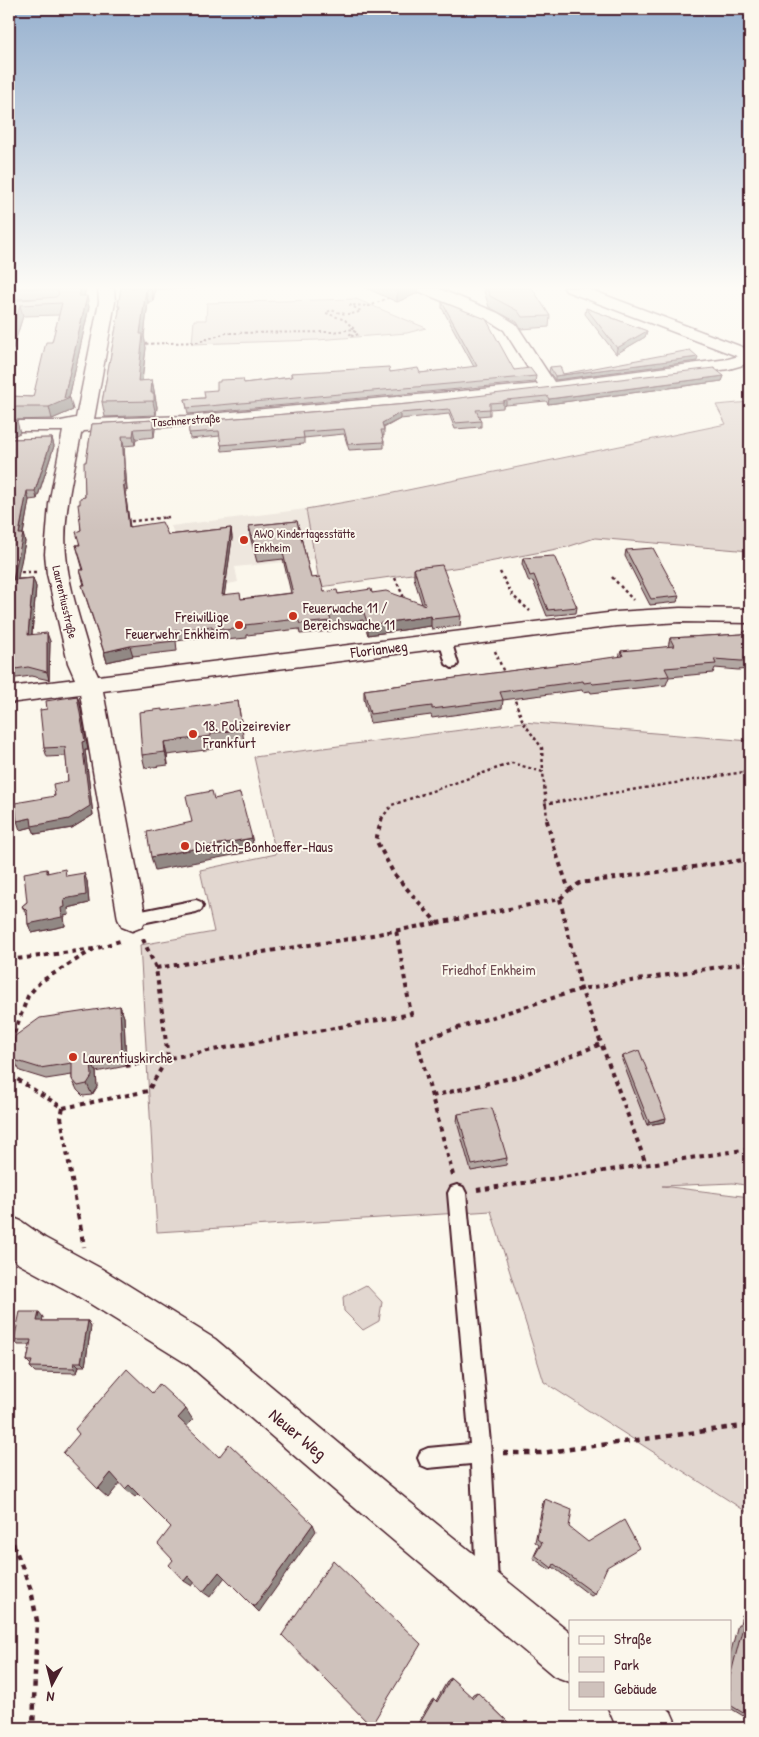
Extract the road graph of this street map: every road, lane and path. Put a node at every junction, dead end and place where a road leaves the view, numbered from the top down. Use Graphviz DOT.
graph roads {
  1 [pos="95,369"];
  2 [pos="537,369"];
  3 [pos="691,369"];
  4 [pos="549,388"];
  5 [pos="9,426"];
  6 [pos="80,426"];
  7 [pos="169,517"];
  8 [pos="122,523"];
  9 [pos="500,572"];
  10 [pos="612,577"];
  11 [pos="395,578"];
  12 [pos="750,616"];
  13 [pos="643,617"];
  14 [pos="546,628"];
  15 [pos="489,635"];
  16 [pos="434,642"];
  17 [pos="452,664"];
  18 [pos="506,679"];
  19 [pos="90,686"];
  20 [pos="510,687"];
  21 [pos="9,695"];
  22 [pos="750,771"];
  23 [pos="543,772"];
  24 [pos="544,804"];
  25 [pos="750,859"];
  26 [pos="569,890"];
  27 [pos="560,899"];
  28 [pos="196,906"];
  29 [pos="437,923"];
  30 [pos="136,927"];
  31 [pos="396,930"];
  32 [pos="94,949"];
  33 [pos="9,960"];
  34 [pos="750,962"];
  35 [pos="156,968"];
  36 [pos="581,989"];
  37 [pos="601,1044"];
  38 [pos="168,1058"];
  39 [pos="126,1066"];
  40 [pos="432,1096"];
  41 [pos="64,1108"];
  42 [pos="750,1149"];
  43 [pos="646,1164"];
  44 [pos="457,1194"];
  45 [pos="9,1234"];
  46 [pos="89,1282"];
  47 [pos="750,1425"];
  48 [pos="481,1453"];
  49 [pos="428,1458"];
  50 [pos="9,1533"];
  51 [pos="487,1592"];
  52 [pos="569,1659"];
  53 [pos="632,1710"];
  54 [pos="33,1728"];
  55 [pos="655,1728"];
  1 -- 6 [label="street, Laurentiusstraße"];
  2 -- 4 [label="street"];
  3 -- 4 [label="street, Taschnerstraße"];
  4 -- 6 [label="street, Taschnerstraße"];
  5 -- 6 [label="street, Taschnerstraße"];
  6 -- 19 [label="street, Laurentiusstraße"];
  7 -- 8 [label="path"];
  9 -- 14 [label="path"];
  10 -- 13 [label="path"];
  11 -- 16 [label="path"];
  12 -- 13 [label="street, Florianweg"];
  13 -- 14 [label="street, Florianweg"];
  14 -- 15 [label="street, Florianweg"];
  15 -- 16 [label="street, Florianweg"];
  15 -- 18 [label="path"];
  16 -- 17 [label="lane"];
  16 -- 19 [label="street, Florianweg"];
  19 -- 21 [label="street, Florianweg"];
  19 -- 30 [label="street, Laurentiusstraße"];
  20 -- 23 [label="path"];
  22 -- 24 [label="path"];
  23 -- 24 [label="path"];
  23 -- 29 [label="path"];
  24 -- 26 [label="path"];
  25 -- 26 [label="path"];
  26 -- 27 [label="path"];
  27 -- 29 [label="path"];
  27 -- 36 [label="path"];
  28 -- 30 [label="lane"];
  29 -- 31 [label="path"];
  30 -- 32 [label="path"];
  30 -- 35 [label="path"];
  31 -- 35 [label="path"];
  31 -- 38 [label="path"];
  32 -- 33 [label="path"];
  32 -- 41 [label="path"];
  34 -- 36 [label="path"];
  35 -- 38 [label="path"];
  36 -- 37 [label="path"];
  36 -- 40 [label="path"];
  37 -- 40 [label="path"];
  37 -- 43 [label="path"];
  38 -- 39 [label="path"];
  38 -- 41 [label="path"];
  40 -- 44 [label="path"];
  41 -- 46 [label="path"];
  42 -- 43 [label="path"];
  43 -- 44 [label="path"];
  44 -- 48 [label="lane"];
  45 -- 46 [label="street, Neuer Weg"];
  46 -- 51 [label="street, Neuer Weg"];
  47 -- 48 [label="path"];
  48 -- 49 [label="lane"];
  48 -- 51 [label="lane"];
  50 -- 54 [label="path"];
  51 -- 52 [label="street, Neuer Weg"];
  53 -- 55 [label="street"];
}
